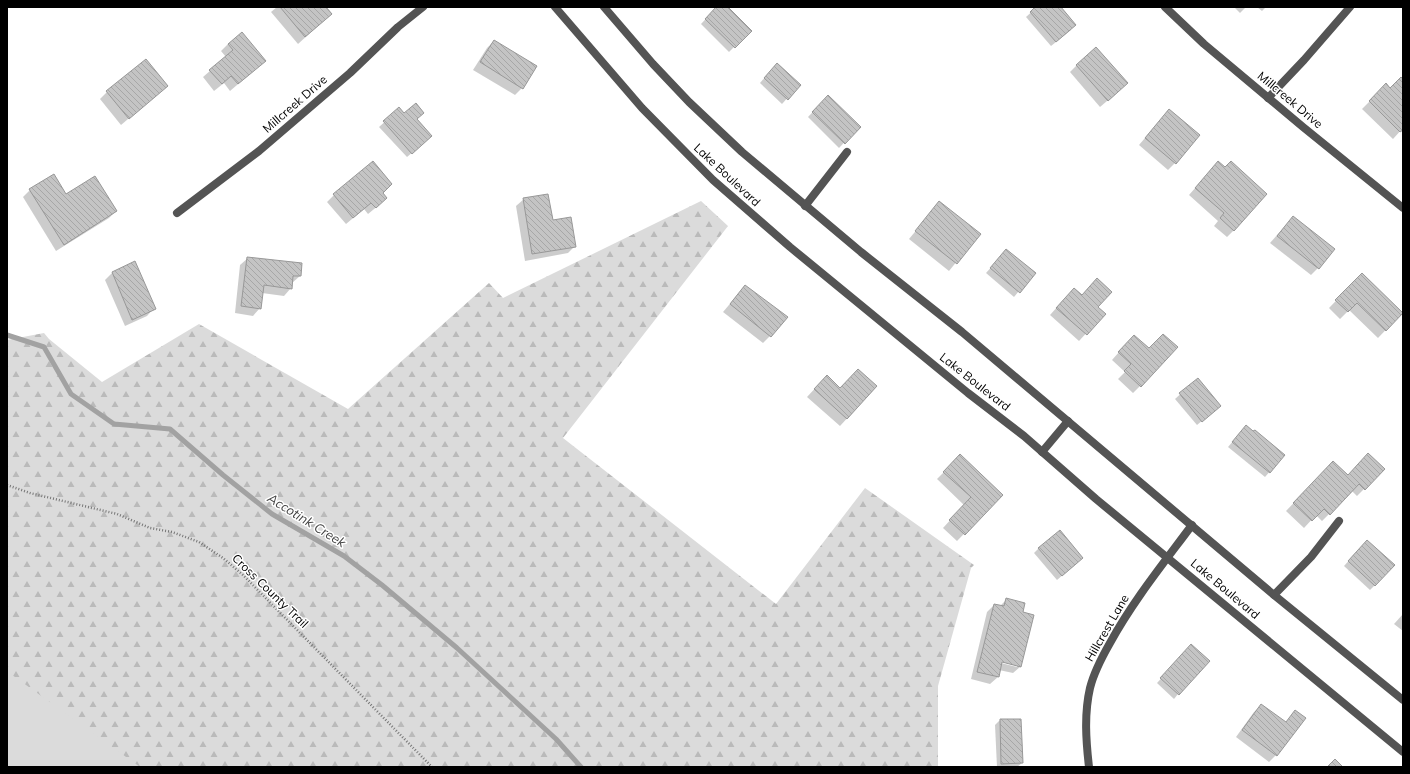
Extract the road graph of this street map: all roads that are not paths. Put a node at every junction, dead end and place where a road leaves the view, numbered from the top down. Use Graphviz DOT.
graph roads {
  1 [pos="423,7"];
  2 [pos="555,7"];
  3 [pos="604,7"];
  4 [pos="1164,7"];
  5 [pos="1350,7"];
  6 [pos="1268,98"];
  7 [pos="847,152"];
  8 [pos="806,206"];
  9 [pos="1403,208"];
  10 [pos="177,213"];
  11 [pos="1068,421"];
  12 [pos="1042,452"];
  13 [pos="1339,521"];
  14 [pos="1192,525"];
  15 [pos="1168,557"];
  16 [pos="1274,595"];
  17 [pos="1403,700"];
  18 [pos="1403,752"];
  19 [pos="1089,767"];
  1 -- 10 [label="street, Millcreek Drive"];
  2 -- 12 [label="street, Lake Boulevard"];
  3 -- 8 [label="street"];
  4 -- 6 [label="street, Millcreek Drive"];
  5 -- 6 [label="street"];
  6 -- 9 [label="street, Millcreek Drive"];
  7 -- 8 [label="street"];
  8 -- 11 [label="street"];
  11 -- 12 [label="street"];
  11 -- 14 [label="street"];
  12 -- 15 [label="street, Lake Boulevard"];
  13 -- 16 [label="street"];
  14 -- 15 [label="street, Hillcrest Lane"];
  14 -- 16 [label="street"];
  15 -- 18 [label="street, Lake Boulevard"];
  15 -- 19 [label="street, Hillcrest Lane"];
  16 -- 17 [label="street"];
}
